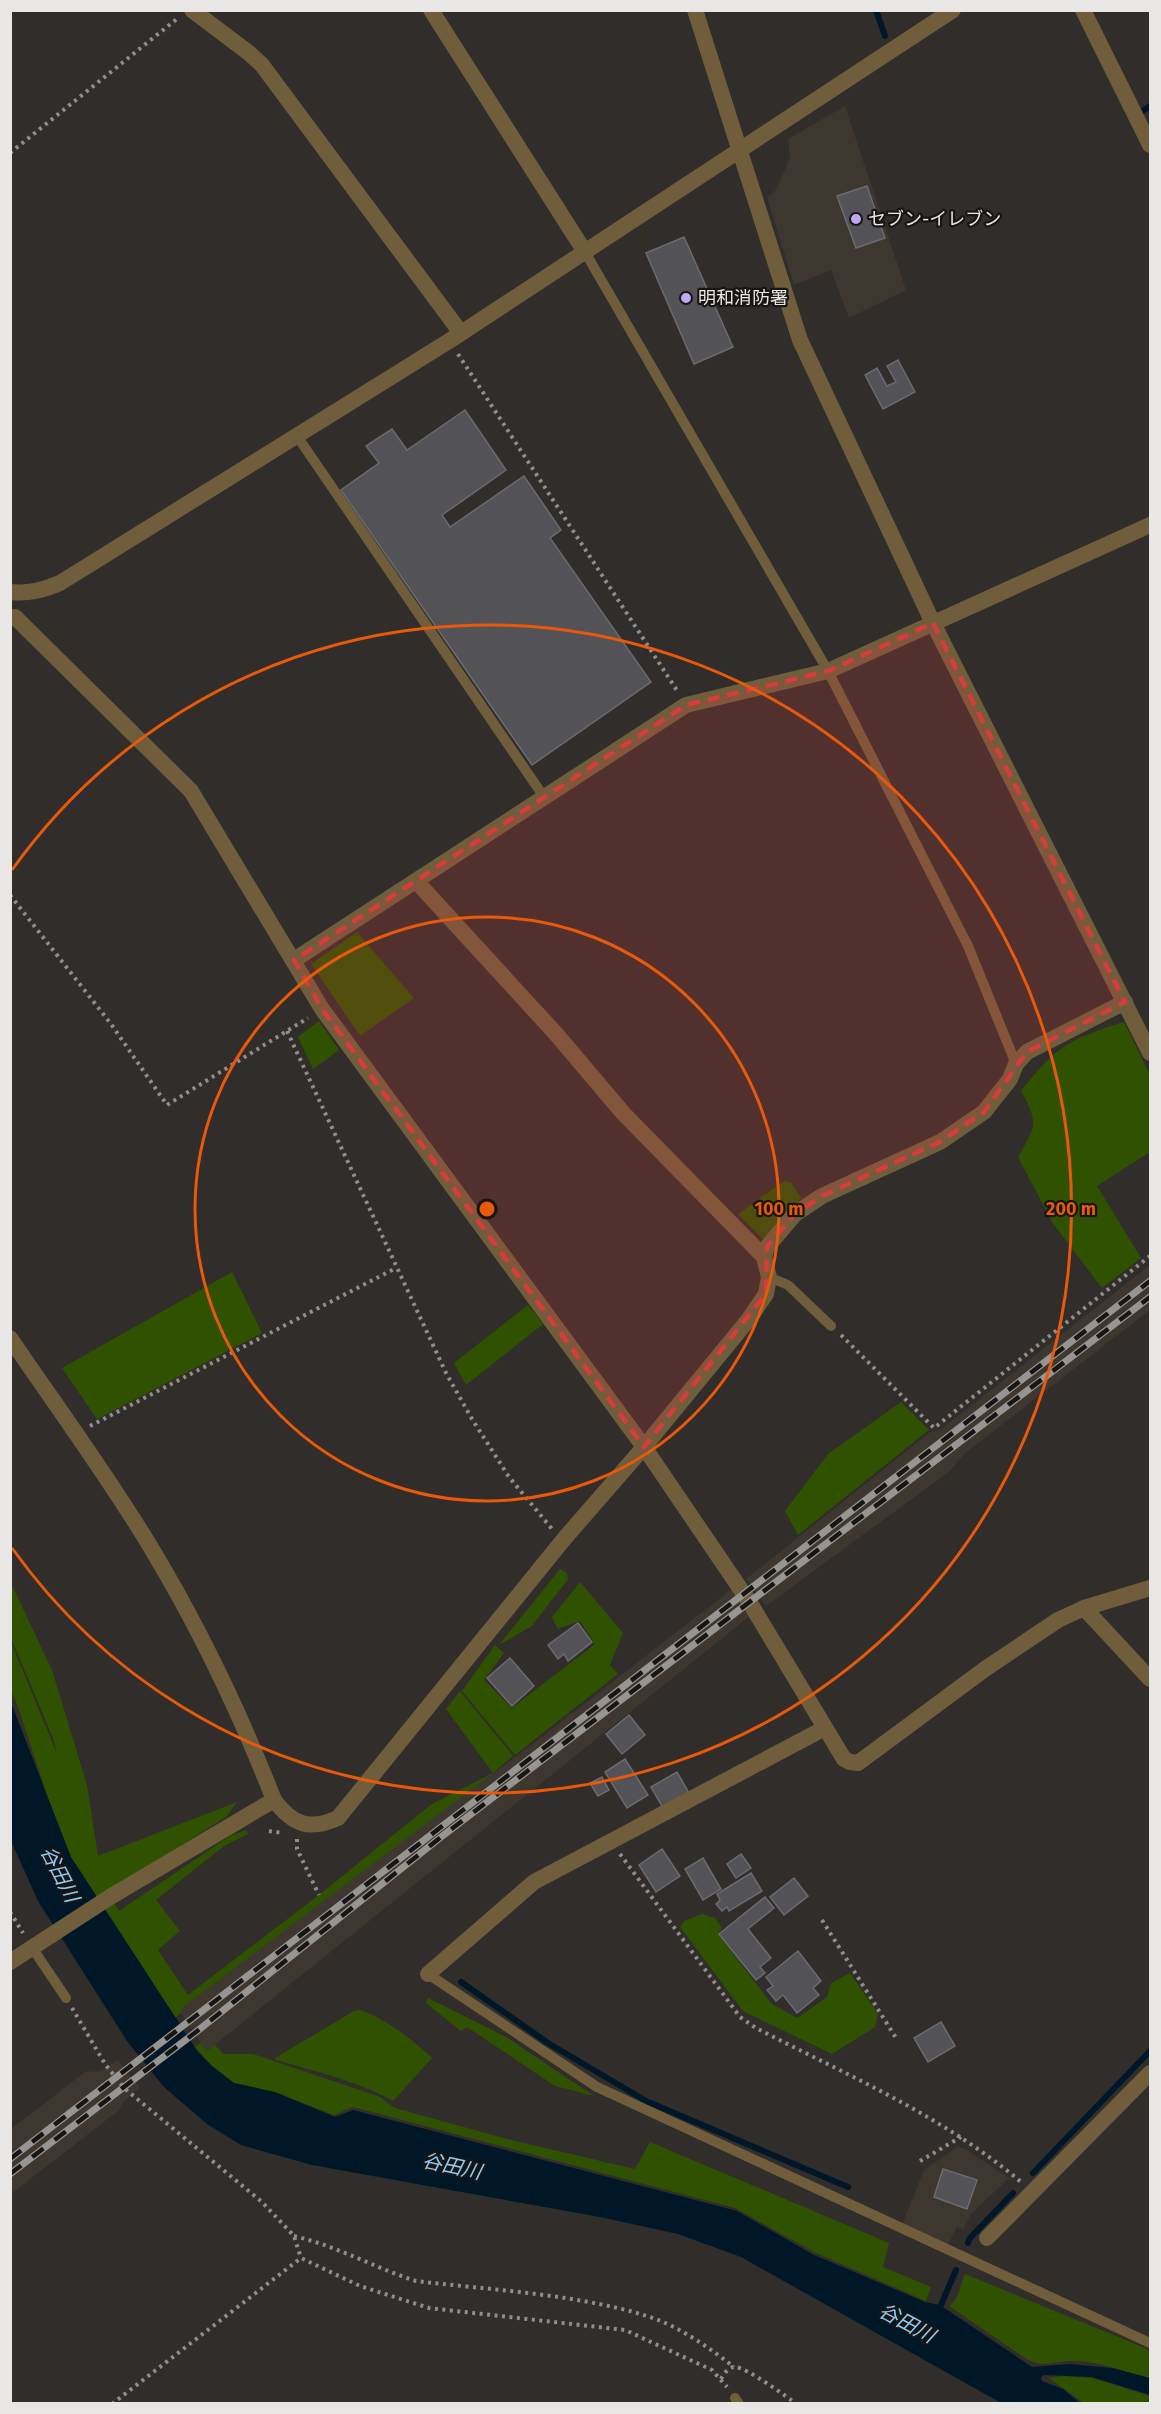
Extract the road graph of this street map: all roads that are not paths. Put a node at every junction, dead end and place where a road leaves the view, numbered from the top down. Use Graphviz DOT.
graph roads {
  1 [pos="192,10"];
  2 [pos="431,10"];
  3 [pos="695,10"];
  4 [pos="953,10"];
  5 [pos="1083,10"];
  6 [pos="1150,145"];
  7 [pos="740,150"];
  8 [pos="585,252"];
  9 [pos="455,337"];
  10 [pos="297,436"];
  11 [pos="1150,525"];
  12 [pos="18,593"];
  13 [pos="13,622"];
  14 [pos="933,623"];
  15 [pos="828,671"];
  16 [pos="544,797"];
  17 [pos="416,881"];
  18 [pos="294,960"];
  19 [pos="1125,1002"];
  20 [pos="1150,1053"];
  21 [pos="1016,1064"];
  22 [pos="764,1257"];
  23 [pos="769,1276"];
  24 [pos="831,1326"];
  25 [pos="10,1338"];
  26 [pos="644,1447"];
  27 [pos="1150,1588"];
  28 [pos="1084,1608"];
  29 [pos="1150,1679"];
  30 [pos="825,1728"];
  31 [pos="274,1800"];
  32 [pos="34,1944"];
  33 [pos="10,1962"];
  34 [pos="428,1974"];
  35 [pos="66,1998"];
  36 [pos="1150,2073"];
  37 [pos="987,2238"];
  38 [pos="1150,2343"];
  1 -- 9 [label="street"];
  2 -- 8 [label="street"];
  3 -- 7 [label="street"];
  4 -- 7 [label="street"];
  5 -- 6 [label="street"];
  7 -- 8 [label="street"];
  7 -- 14 [label="street"];
  8 -- 9 [label="street"];
  8 -- 15 [label="lane"];
  9 -- 10 [label="street"];
  10 -- 12 [label="street"];
  10 -- 16 [label="lane"];
  11 -- 14 [label="street"];
  12 -- 13 [label="street"];
  13 -- 18 [label="street"];
  14 -- 15 [label="street"];
  14 -- 19 [label="street"];
  15 -- 16 [label="street"];
  15 -- 21 [label="lane"];
  16 -- 17 [label="street"];
  17 -- 18 [label="street"];
  17 -- 22 [label="street"];
  18 -- 26 [label="street"];
  19 -- 20 [label="street"];
  19 -- 21 [label="street"];
  21 -- 22 [label="street"];
  22 -- 23 [label="street"];
  23 -- 24 [label="lane"];
  23 -- 26 [label="street"];
  25 -- 31 [label="street"];
  26 -- 30 [label="street"];
  26 -- 31 [label="street"];
  27 -- 28 [label="street"];
  28 -- 29 [label="street"];
  28 -- 30 [label="street"];
  30 -- 34 [label="street"];
  31 -- 32 [label="street"];
  32 -- 33 [label="street"];
  32 -- 35 [label="lane"];
  34 -- 38 [label="lane"];
  36 -- 37 [label="street"];
}
